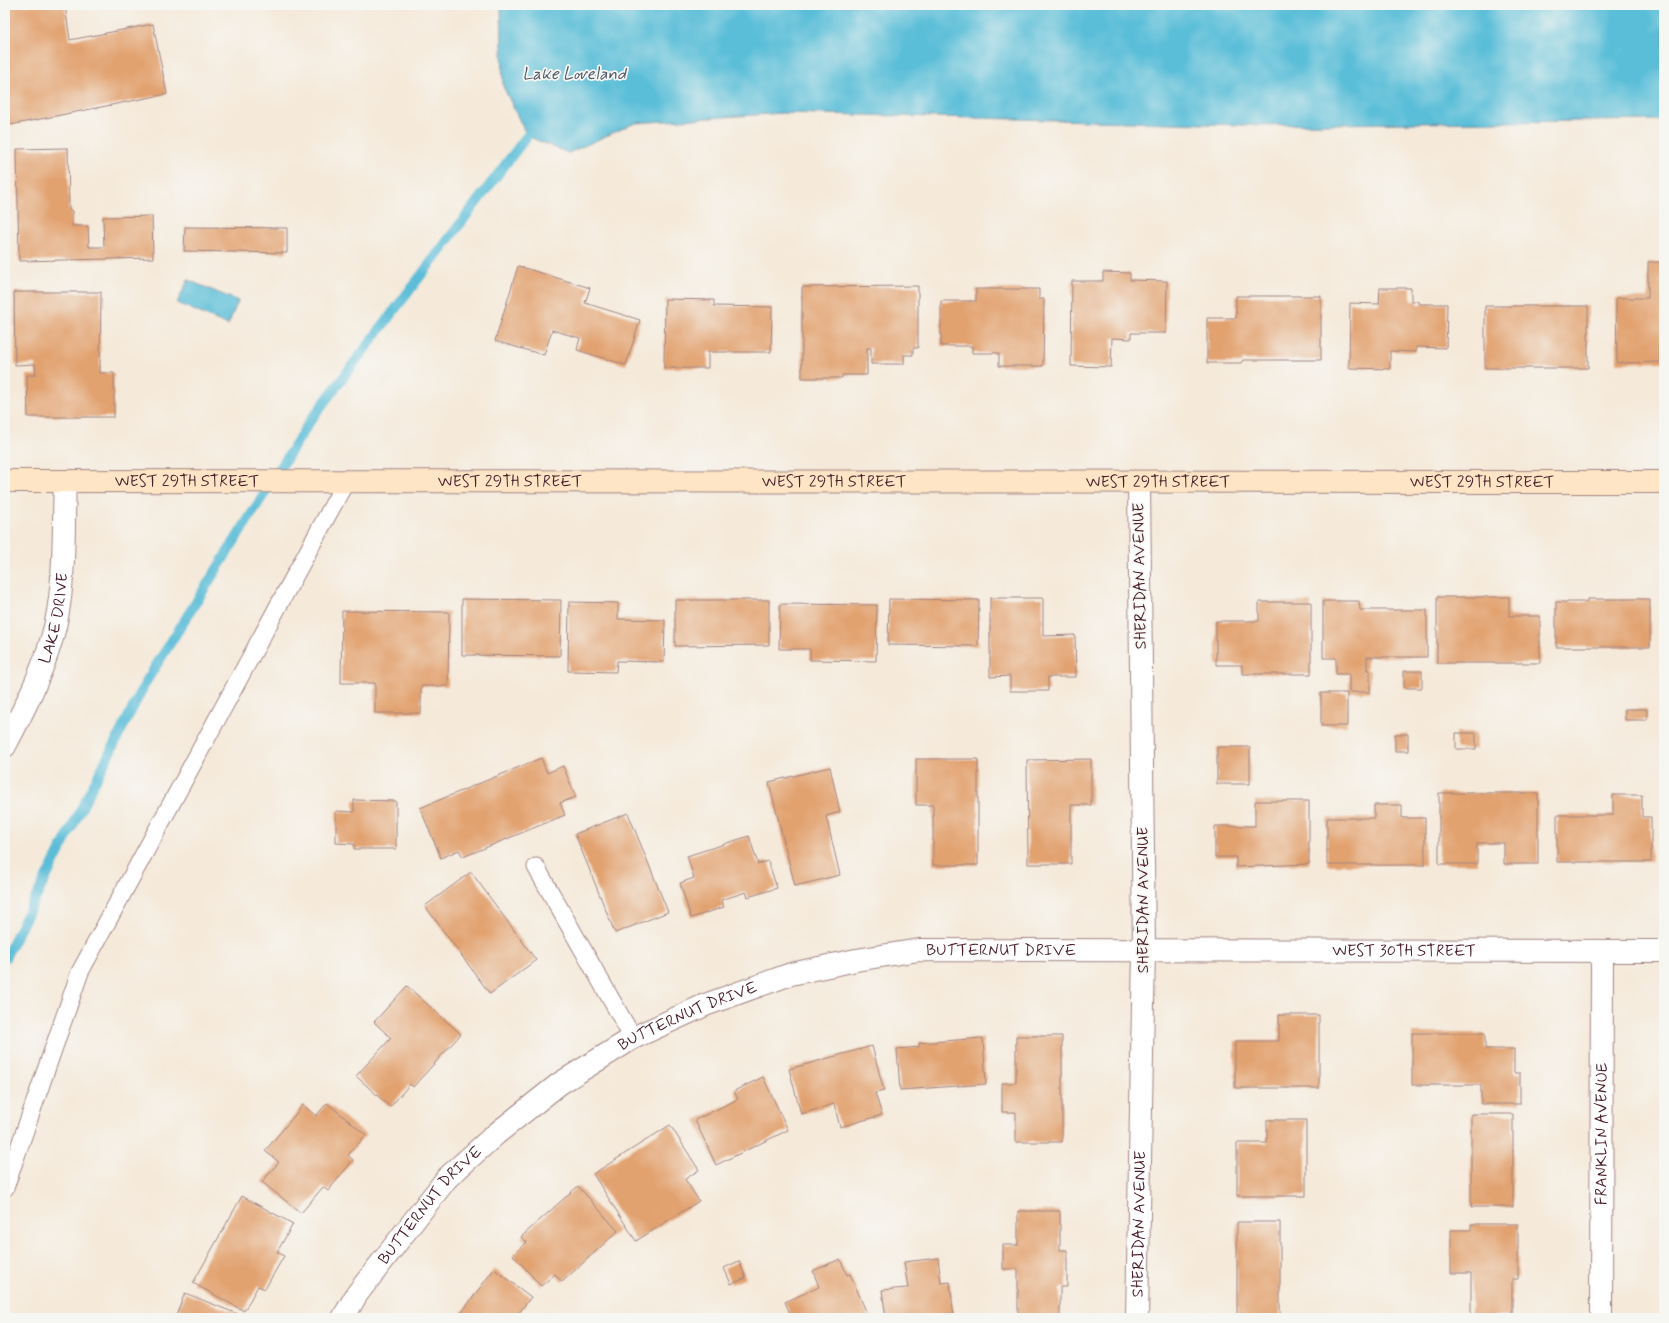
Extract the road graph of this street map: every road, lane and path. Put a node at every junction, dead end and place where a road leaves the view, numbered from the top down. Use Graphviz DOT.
graph roads {
  1 [pos="5,481"];
  2 [pos="65,481"];
  3 [pos="346,482"];
  4 [pos="1139,482"];
  5 [pos="1664,482"];
  6 [pos="5,746"];
  7 [pos="536,867"];
  8 [pos="1144,951"];
  9 [pos="1602,951"];
  10 [pos="1664,951"];
  11 [pos="633,1038"];
  12 [pos="5,1188"];
  13 [pos="343,1318"];
  14 [pos="1137,1318"];
  15 [pos="1601,1318"];
  1 -- 2 [label="main road, WEST 29TH STREET"];
  2 -- 3 [label="main road, WEST 29TH STREET"];
  2 -- 6 [label="street, LAKE DRIVE"];
  3 -- 4 [label="main road, WEST 29TH STREET"];
  3 -- 12 [label="lane"];
  4 -- 5 [label="main road, WEST 29TH STREET"];
  4 -- 8 [label="street, SHERIDAN AVENUE"];
  7 -- 11 [label="lane"];
  8 -- 9 [label="street, WEST 30TH STREET"];
  8 -- 11 [label="street, BUTTERNUT DRIVE"];
  8 -- 14 [label="street, SHERIDAN AVENUE"];
  9 -- 10 [label="street, WEST 30TH STREET"];
  9 -- 15 [label="street, FRANKLIN AVENUE"];
  11 -- 13 [label="street, BUTTERNUT DRIVE"];
}
